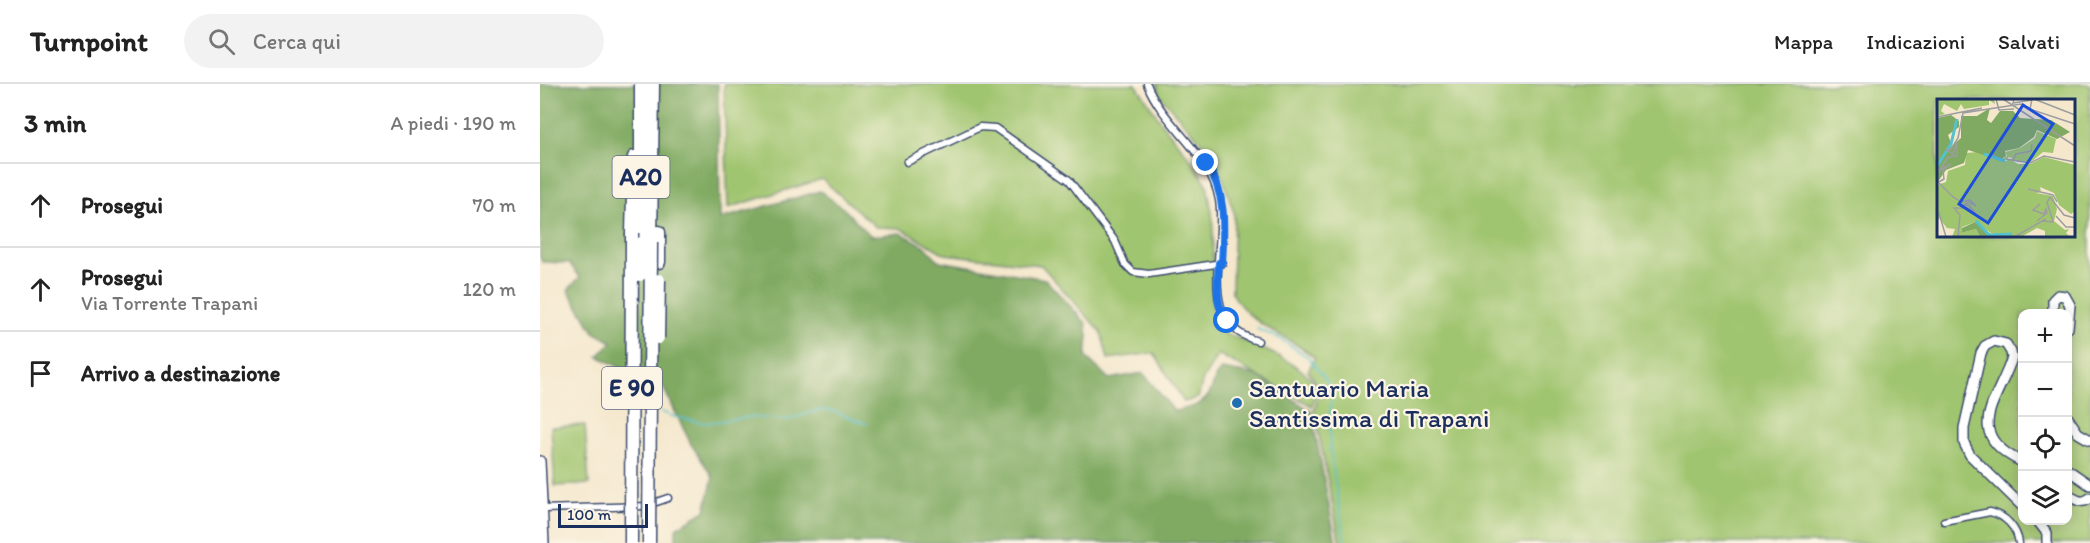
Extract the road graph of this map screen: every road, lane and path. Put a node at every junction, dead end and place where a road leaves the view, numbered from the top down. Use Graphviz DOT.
graph roads {
  1 [pos="641,84"];
  2 [pos="653,84"];
  3 [pos="1148,84"];
  4 [pos="647,111"];
  5 [pos="908,162"];
  6 [pos="646,243"];
  7 [pos="1220,263"];
  8 [pos="2053,309"];
  9 [pos="2069,309"];
  10 [pos="1258,341"];
  11 [pos="2072,425"];
  12 [pos="2090,440"];
  13 [pos="2018,460"];
  14 [pos="540,461"];
  15 [pos="2069,471"];
  16 [pos="2090,485"];
  17 [pos="668,498"];
  18 [pos="2072,498"];
  19 [pos="2090,498"];
  20 [pos="2018,502"];
  21 [pos="542,509"];
  22 [pos="1944,521"];
  23 [pos="2042,525"];
  24 [pos="543,543"];
  25 [pos="631,543"];
  26 [pos="639,543"];
  27 [pos="649,543"];
  28 [pos="656,543"];
  29 [pos="2019,543"];
  30 [pos="2047,543"];
  1 -- 4 [label="highway, A20"];
  2 -- 4 [label="highway, A20"];
  3 -- 7 [label="street"];
  4 -- 6 [label="highway, A20"];
  4 -- 25 [label="highway, E 90, bridge"];
  4 -- 28 [label="highway, bridge"];
  5 -- 7 [label="street"];
  6 -- 26 [label="highway, A20, bridge"];
  6 -- 27 [label="highway, A20, bridge"];
  7 -- 10 [label="street"];
  8 -- 9 [label="main road"];
  11 -- 12 [label="main road"];
  13 -- 20 [label="main road"];
  14 -- 21 [label="main road"];
  15 -- 16 [label="main road"];
  17 -- 21 [label="street"];
  18 -- 19 [label="main road"];
  21 -- 24 [label="main road"];
  22 -- 29 [label="street"];
  23 -- 30 [label="main road"];
}
